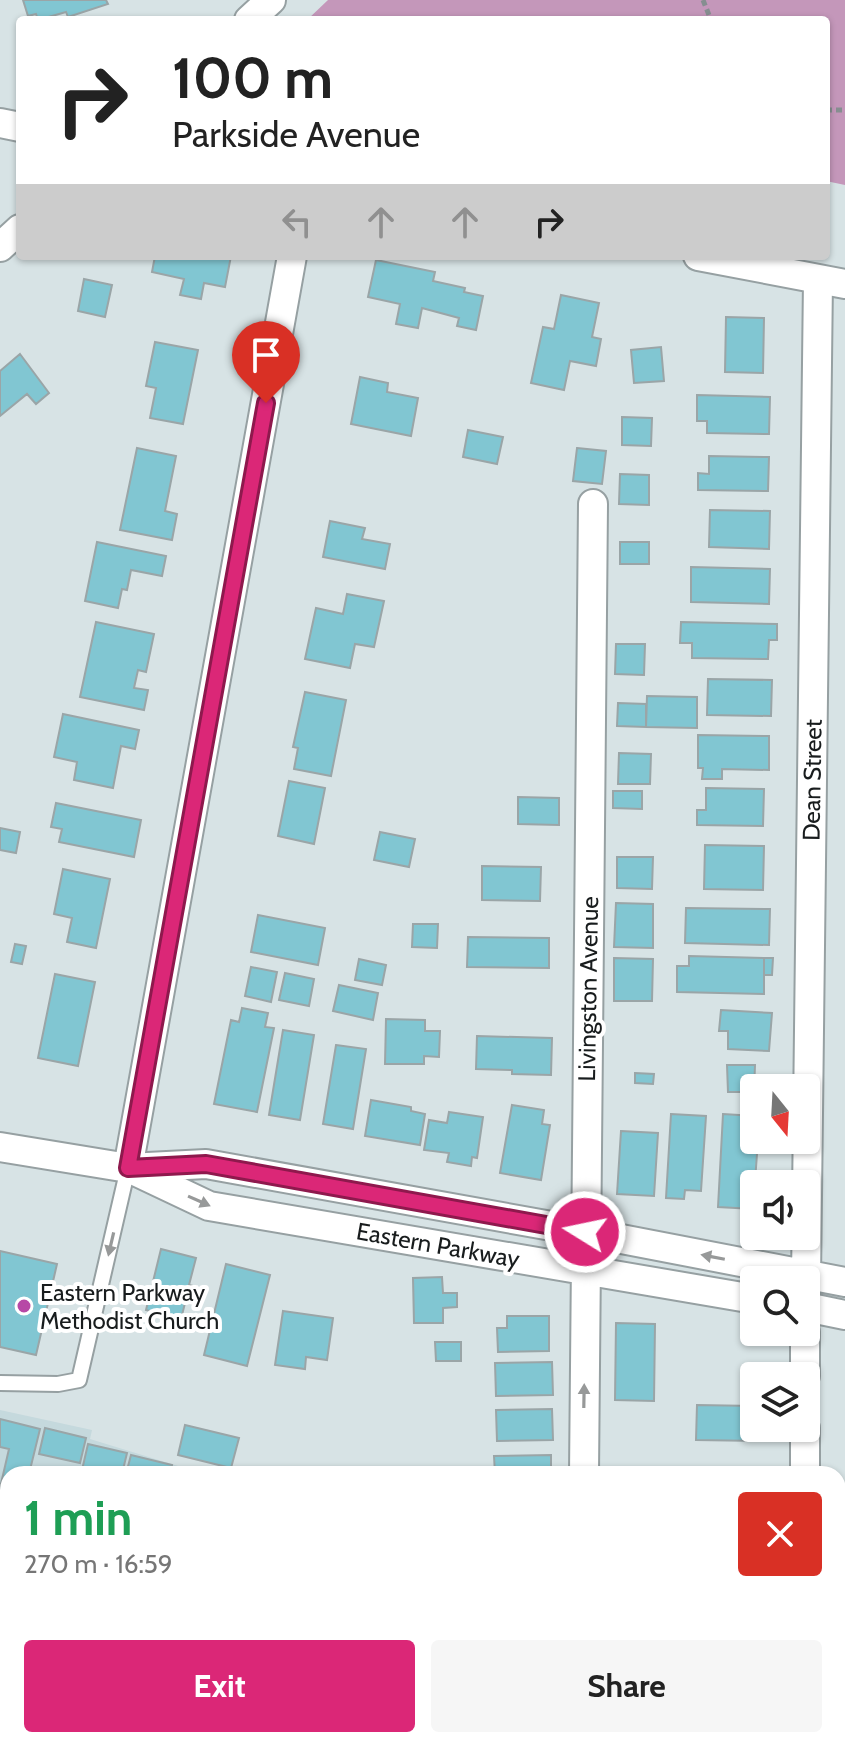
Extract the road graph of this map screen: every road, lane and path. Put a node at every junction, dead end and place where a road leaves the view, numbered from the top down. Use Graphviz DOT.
graph roads {
  1 [pos="271,0"];
  2 [pos="253,16"];
  3 [pos="16,233"];
  4 [pos="0,247"];
  5 [pos="291,260"];
  6 [pos="719,260"];
  7 [pos="832,282"];
  8 [pos="593,504"];
  9 [pos="0,1147"];
  10 [pos="128,1168"];
  11 [pos="585,1232"];
  12 [pos="752,1266"];
  13 [pos="806,1266"];
  14 [pos="586,1270"];
  15 [pos="820,1279"];
  16 [pos="845,1282"];
  17 [pos="740,1297"];
  18 [pos="820,1310"];
  19 [pos="845,1315"];
  20 [pos="0,1383"];
  21 [pos="805,1442"];
  22 [pos="584,1466"];
  23 [pos="805,1466"];
  1 -- 2 [label="street"];
  3 -- 4 [label="street"];
  5 -- 10 [label="street"];
  6 -- 7 [label="street"];
  7 -- 13 [label="street, Dean Street"];
  8 -- 11 [label="street, Livingston Avenue"];
  9 -- 10 [label="street, Eastern Parkway"];
  10 -- 11 [label="street, Eastern Parkway"];
  10 -- 14 [label="street, Eastern Parkway, one-way"];
  10 -- 20 [label="lane, one-way"];
  12 -- 11 [label="street, Eastern Parkway, one-way"];
  11 -- 14 [label="street, Livingston Avenue"];
  14 -- 17 [label="street, Eastern Parkway"];
  22 -- 14 [label="street, Livingston Avenue, one-way"];
  15 -- 16 [label="street, Eastern Parkway"];
  18 -- 19 [label="street"];
  21 -- 23 [label="street"];
}
